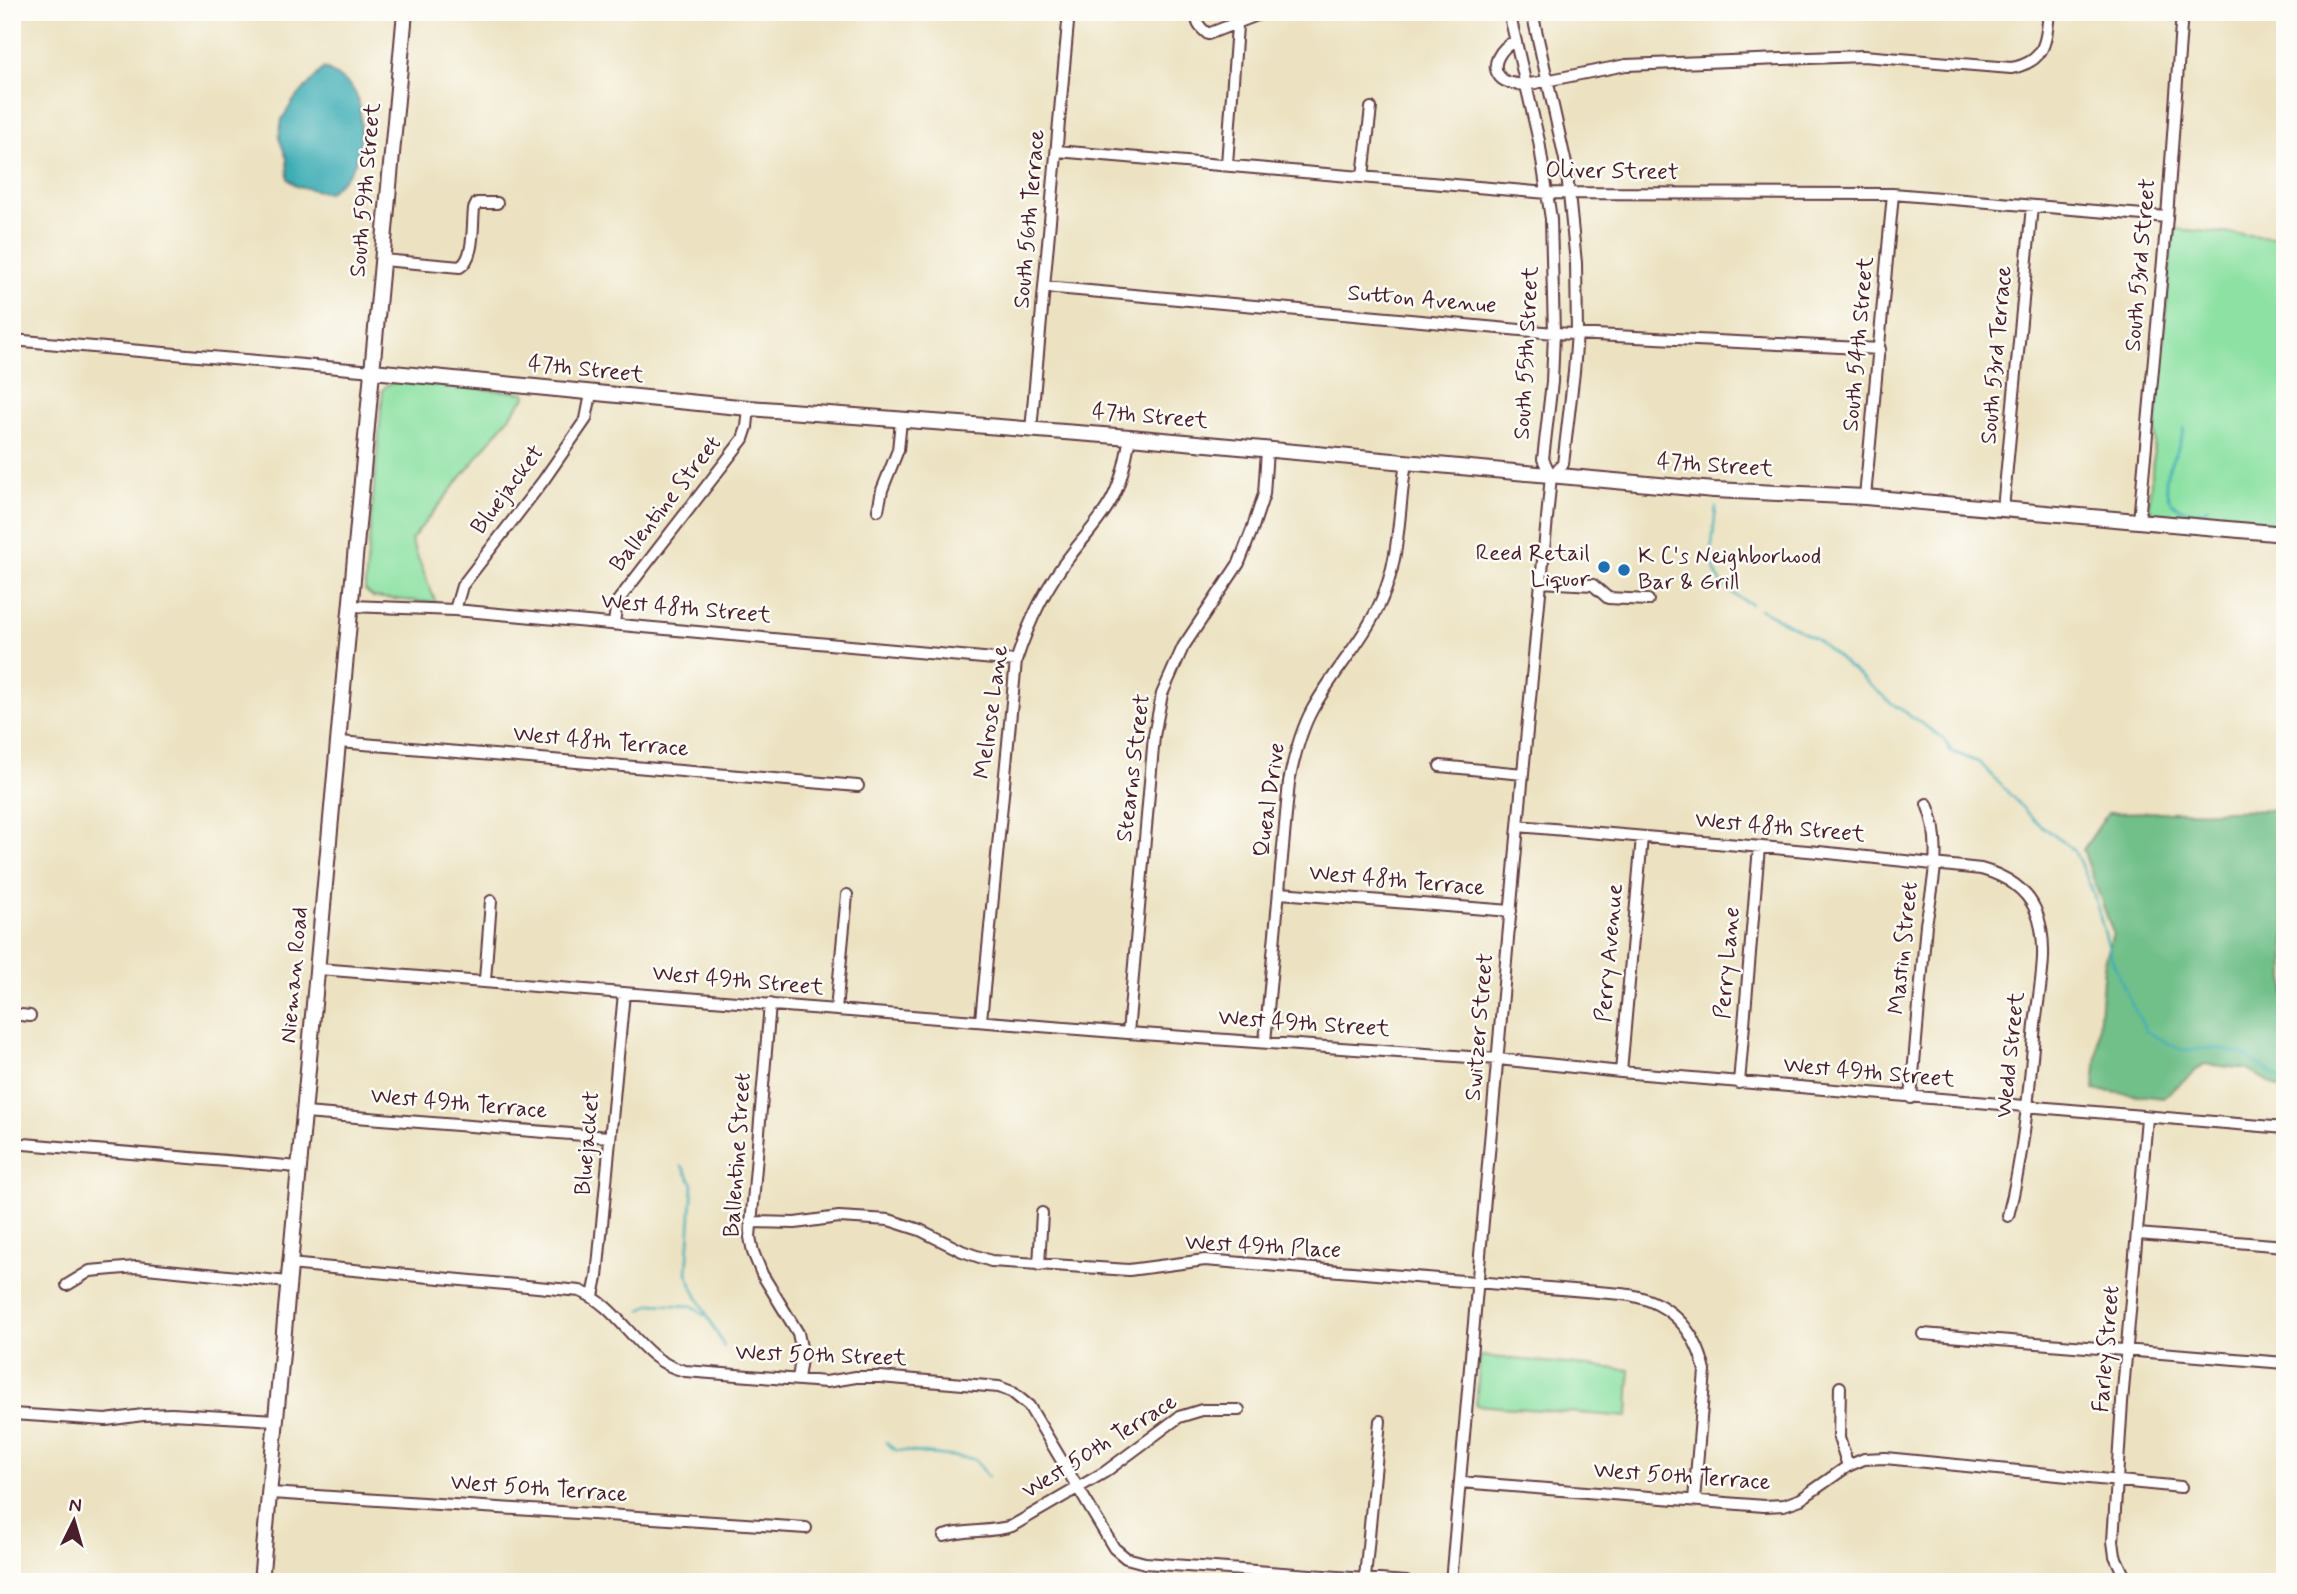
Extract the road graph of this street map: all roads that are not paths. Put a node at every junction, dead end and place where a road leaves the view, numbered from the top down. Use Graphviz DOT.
graph roads {
  1 [pos="405,12"];
  2 [pos="1069,12"];
  3 [pos="1198,12"];
  4 [pos="1265,12"];
  5 [pos="1509,12"];
  6 [pos="1532,12"];
  7 [pos="2049,12"];
  8 [pos="2182,12"];
  9 [pos="1237,18"];
  10 [pos="1515,41"];
  11 [pos="1547,80"];
  12 [pos="1525,85"];
  13 [pos="1371,107"];
  14 [pos="1057,150"];
  15 [pos="1227,164"];
  16 [pos="1363,176"];
  17 [pos="1548,193"];
  18 [pos="1570,194"];
  19 [pos="1893,194"];
  20 [pos="497,203"];
  21 [pos="2032,206"];
  22 [pos="2167,217"];
  23 [pos="383,260"];
  24 [pos="1045,287"];
  25 [pos="1554,333"];
  26 [pos="1577,333"];
  27 [pos="12,340"];
  28 [pos="1880,349"];
  29 [pos="373,371"];
  30 [pos="591,394"];
  31 [pos="749,408"];
  32 [pos="901,421"];
  33 [pos="1031,430"];
  34 [pos="1130,437"];
  35 [pos="1267,450"];
  36 [pos="1406,463"];
  37 [pos="1551,476"];
  38 [pos="1865,497"];
  39 [pos="2003,509"];
  40 [pos="877,510"];
  41 [pos="2139,521"];
  42 [pos="2285,534"];
  43 [pos="1541,582"];
  44 [pos="1648,600"];
  45 [pos="351,606"];
  46 [pos="455,610"];
  47 [pos="614,623"];
  48 [pos="1016,661"];
  49 [pos="340,742"];
  50 [pos="1440,766"];
  51 [pos="1523,774"];
  52 [pos="858,786"];
  53 [pos="1927,804"];
  54 [pos="1518,826"];
  55 [pos="1642,837"];
  56 [pos="1759,847"];
  57 [pos="1935,864"];
  58 [pos="1280,893"];
  59 [pos="847,895"];
  60 [pos="2029,898"];
  61 [pos="491,901"];
  62 [pos="1511,911"];
  63 [pos="318,969"];
  64 [pos="485,981"];
  65 [pos="624,993"];
  66 [pos="770,1004"];
  67 [pos="836,1010"];
  68 [pos="12,1014"];
  69 [pos="30,1016"];
  70 [pos="981,1020"];
  71 [pos="1128,1033"];
  72 [pos="1265,1042"];
  73 [pos="1499,1059"];
  74 [pos="1621,1072"];
  75 [pos="1739,1083"];
  76 [pos="1911,1098"];
  77 [pos="2028,1107"];
  78 [pos="305,1113"];
  79 [pos="2147,1118"];
  80 [pos="2285,1128"];
  81 [pos="609,1137"];
  82 [pos="12,1143"];
  83 [pos="298,1167"];
  84 [pos="1042,1213"];
  85 [pos="2008,1216"];
  86 [pos="750,1222"];
  87 [pos="2138,1234"];
  88 [pos="2285,1246"];
  89 [pos="289,1264"];
  90 [pos="1039,1265"];
  91 [pos="1479,1281"];
  92 [pos="288,1282"];
  93 [pos="67,1285"];
  94 [pos="593,1296"];
  95 [pos="1923,1334"];
  96 [pos="2127,1350"];
  97 [pos="2285,1363"];
  98 [pos="799,1379"];
  99 [pos="1840,1387"];
  100 [pos="1240,1409"];
  101 [pos="12,1414"];
  102 [pos="275,1420"];
  103 [pos="1380,1420"];
  104 [pos="1848,1465"];
  105 [pos="2118,1481"];
  106 [pos="1460,1482"];
  107 [pos="2181,1487"];
  108 [pos="1078,1489"];
  109 [pos="271,1493"];
  110 [pos="1694,1500"];
  111 [pos="806,1528"];
  112 [pos="944,1536"];
  113 [pos="1365,1578"];
  114 [pos="261,1582"];
  115 [pos="1407,1582"];
  116 [pos="1451,1582"];
  117 [pos="2127,1582"];
  1 -- 23 [label="main road, South 59th Street"];
  2 -- 14 [label="street, South 56th Terrace"];
  3 -- 9 [label="street"];
  4 -- 9 [label="street"];
  5 -- 10 [label="street, South 55th Street"];
  6 -- 11 [label="street, South 55th Street"];
  7 -- 11 [label="street"];
  8 -- 22 [label="street, South 53rd Street"];
  9 -- 15 [label="street"];
  10 -- 12 [label="street, South 55th Street"];
  10 -- 12 [label="street"];
  11 -- 12 [label="street"];
  11 -- 18 [label="street, South 55th Street"];
  12 -- 17 [label="street, South 55th Street"];
  13 -- 16 [label="street"];
  14 -- 15 [label="street, Oliver Street"];
  14 -- 24 [label="street, South 56th Terrace"];
  15 -- 16 [label="street, Oliver Street"];
  16 -- 17 [label="street, Oliver Street"];
  17 -- 18 [label="street, Oliver Street"];
  17 -- 25 [label="street, South 55th Street"];
  18 -- 19 [label="street, Oliver Street"];
  18 -- 26 [label="street, South 55th Street"];
  19 -- 21 [label="street, Oliver Street"];
  19 -- 28 [label="street, South 54th Street"];
  20 -- 23 [label="street"];
  21 -- 22 [label="street, Oliver Street"];
  21 -- 39 [label="street, South 53rd Terrace"];
  22 -- 41 [label="street, South 53rd Street"];
  23 -- 29 [label="main road, South 59th Street"];
  24 -- 25 [label="street, Sutton Avenue"];
  24 -- 33 [label="street, South 56th Terrace"];
  25 -- 26 [label="street, Sutton Avenue"];
  25 -- 37 [label="street, South 55th Street"];
  26 -- 28 [label="street, Sutton Avenue"];
  26 -- 37 [label="street, South 55th Street"];
  27 -- 29 [label="street, 47th Street"];
  28 -- 38 [label="street, South 54th Street"];
  29 -- 30 [label="main road, 47th Street"];
  29 -- 45 [label="main road, Nieman Road"];
  30 -- 31 [label="main road, 47th Street"];
  30 -- 46 [label="street, Bluejacket"];
  31 -- 32 [label="main road, 47th Street"];
  31 -- 47 [label="street, Ballentine Street"];
  32 -- 33 [label="main road, 47th Street"];
  32 -- 40 [label="street"];
  33 -- 34 [label="main road, 47th Street"];
  34 -- 35 [label="main road, 47th Street"];
  34 -- 48 [label="street, Melrose Lane"];
  35 -- 36 [label="main road, 47th Street"];
  35 -- 71 [label="street, Stearns Street"];
  36 -- 37 [label="main road, 47th Street"];
  36 -- 58 [label="street, Queal Drive"];
  37 -- 38 [label="main road, 47th Street"];
  37 -- 43 [label="street, Switzer Street"];
  38 -- 39 [label="main road, 47th Street"];
  39 -- 41 [label="main road, 47th Street"];
  41 -- 42 [label="main road, 47th Street"];
  43 -- 44 [label="street"];
  43 -- 51 [label="street, Switzer Street"];
  45 -- 46 [label="street, West 48th Street"];
  45 -- 49 [label="main road, Nieman Road"];
  46 -- 47 [label="street, West 48th Street"];
  47 -- 48 [label="street, West 48th Street"];
  48 -- 70 [label="street, Melrose Lane"];
  49 -- 52 [label="street, West 48th Terrace"];
  49 -- 63 [label="main road, Nieman Road"];
  50 -- 51 [label="street"];
  51 -- 54 [label="street, Switzer Street"];
  53 -- 57 [label="street, Mastin Street"];
  54 -- 55 [label="street, West 48th Street"];
  54 -- 62 [label="street, Switzer Street"];
  55 -- 56 [label="street, West 48th Street"];
  55 -- 74 [label="street, Perry Avenue"];
  56 -- 57 [label="street, West 48th Street"];
  56 -- 75 [label="street, Perry Lane"];
  57 -- 60 [label="street, West 48th Street"];
  57 -- 76 [label="street, Mastin Street"];
  58 -- 62 [label="street, West 48th Terrace"];
  58 -- 72 [label="street, Queal Drive"];
  59 -- 67 [label="street"];
  60 -- 77 [label="street, Wedd Street"];
  61 -- 64 [label="street"];
  62 -- 73 [label="street, Switzer Street"];
  63 -- 64 [label="street, West 49th Street"];
  63 -- 78 [label="main road, Nieman Road"];
  64 -- 65 [label="street, West 49th Street"];
  65 -- 66 [label="street, West 49th Street"];
  65 -- 81 [label="street, Bluejacket"];
  66 -- 67 [label="street, West 49th Street"];
  66 -- 86 [label="street, Ballentine Street"];
  67 -- 70 [label="street, West 49th Street"];
  68 -- 69 [label="street"];
  70 -- 71 [label="street, West 49th Street"];
  71 -- 72 [label="street, West 49th Street"];
  72 -- 73 [label="street, West 49th Street"];
  73 -- 74 [label="street, West 49th Street"];
  73 -- 91 [label="street, Switzer Street"];
  74 -- 75 [label="street, West 49th Street"];
  75 -- 76 [label="street, West 49th Street"];
  76 -- 77 [label="street, West 49th Street"];
  77 -- 79 [label="street, West 49th Street"];
  77 -- 85 [label="street, Wedd Street"];
  78 -- 81 [label="street, West 49th Terrace"];
  78 -- 83 [label="main road, Nieman Road"];
  79 -- 80 [label="street, West 49th Street"];
  79 -- 87 [label="street, Farley Street"];
  81 -- 94 [label="street, Bluejacket"];
  82 -- 83 [label="street"];
  83 -- 89 [label="main road, Nieman Road"];
  84 -- 90 [label="street"];
  86 -- 90 [label="street, West 49th Place"];
  86 -- 98 [label="street, Ballentine Street"];
  87 -- 88 [label="street"];
  87 -- 96 [label="street, Farley Street"];
  89 -- 92 [label="main road, Nieman Road"];
  89 -- 94 [label="street, West 50th Street"];
  90 -- 91 [label="street, West 49th Place"];
  91 -- 106 [label="street, Switzer Street"];
  91 -- 110 [label="street, West 49th Place"];
  92 -- 93 [label="street"];
  92 -- 102 [label="main road, Nieman Road"];
  94 -- 98 [label="street, West 50th Street"];
  95 -- 96 [label="street"];
  96 -- 97 [label="street"];
  96 -- 105 [label="street, Farley Street"];
  98 -- 108 [label="street, West 50th Street"];
  99 -- 104 [label="street"];
  100 -- 108 [label="street, West 50th Terrace"];
  101 -- 102 [label="street"];
  102 -- 109 [label="main road, Nieman Road"];
  103 -- 113 [label="street"];
  104 -- 105 [label="street, West 50th Terrace"];
  104 -- 110 [label="street, West 50th Terrace"];
  105 -- 107 [label="street, West 50th Terrace"];
  105 -- 117 [label="street, Farley Street"];
  106 -- 110 [label="street, West 50th Terrace"];
  106 -- 116 [label="street, Switzer Street"];
  108 -- 112 [label="street, West 50th Terrace"];
  108 -- 113 [label="street, West 50th Street"];
  109 -- 111 [label="street, West 50th Terrace"];
  109 -- 114 [label="main road, Nieman Road"];
  113 -- 115 [label="street"];
}
